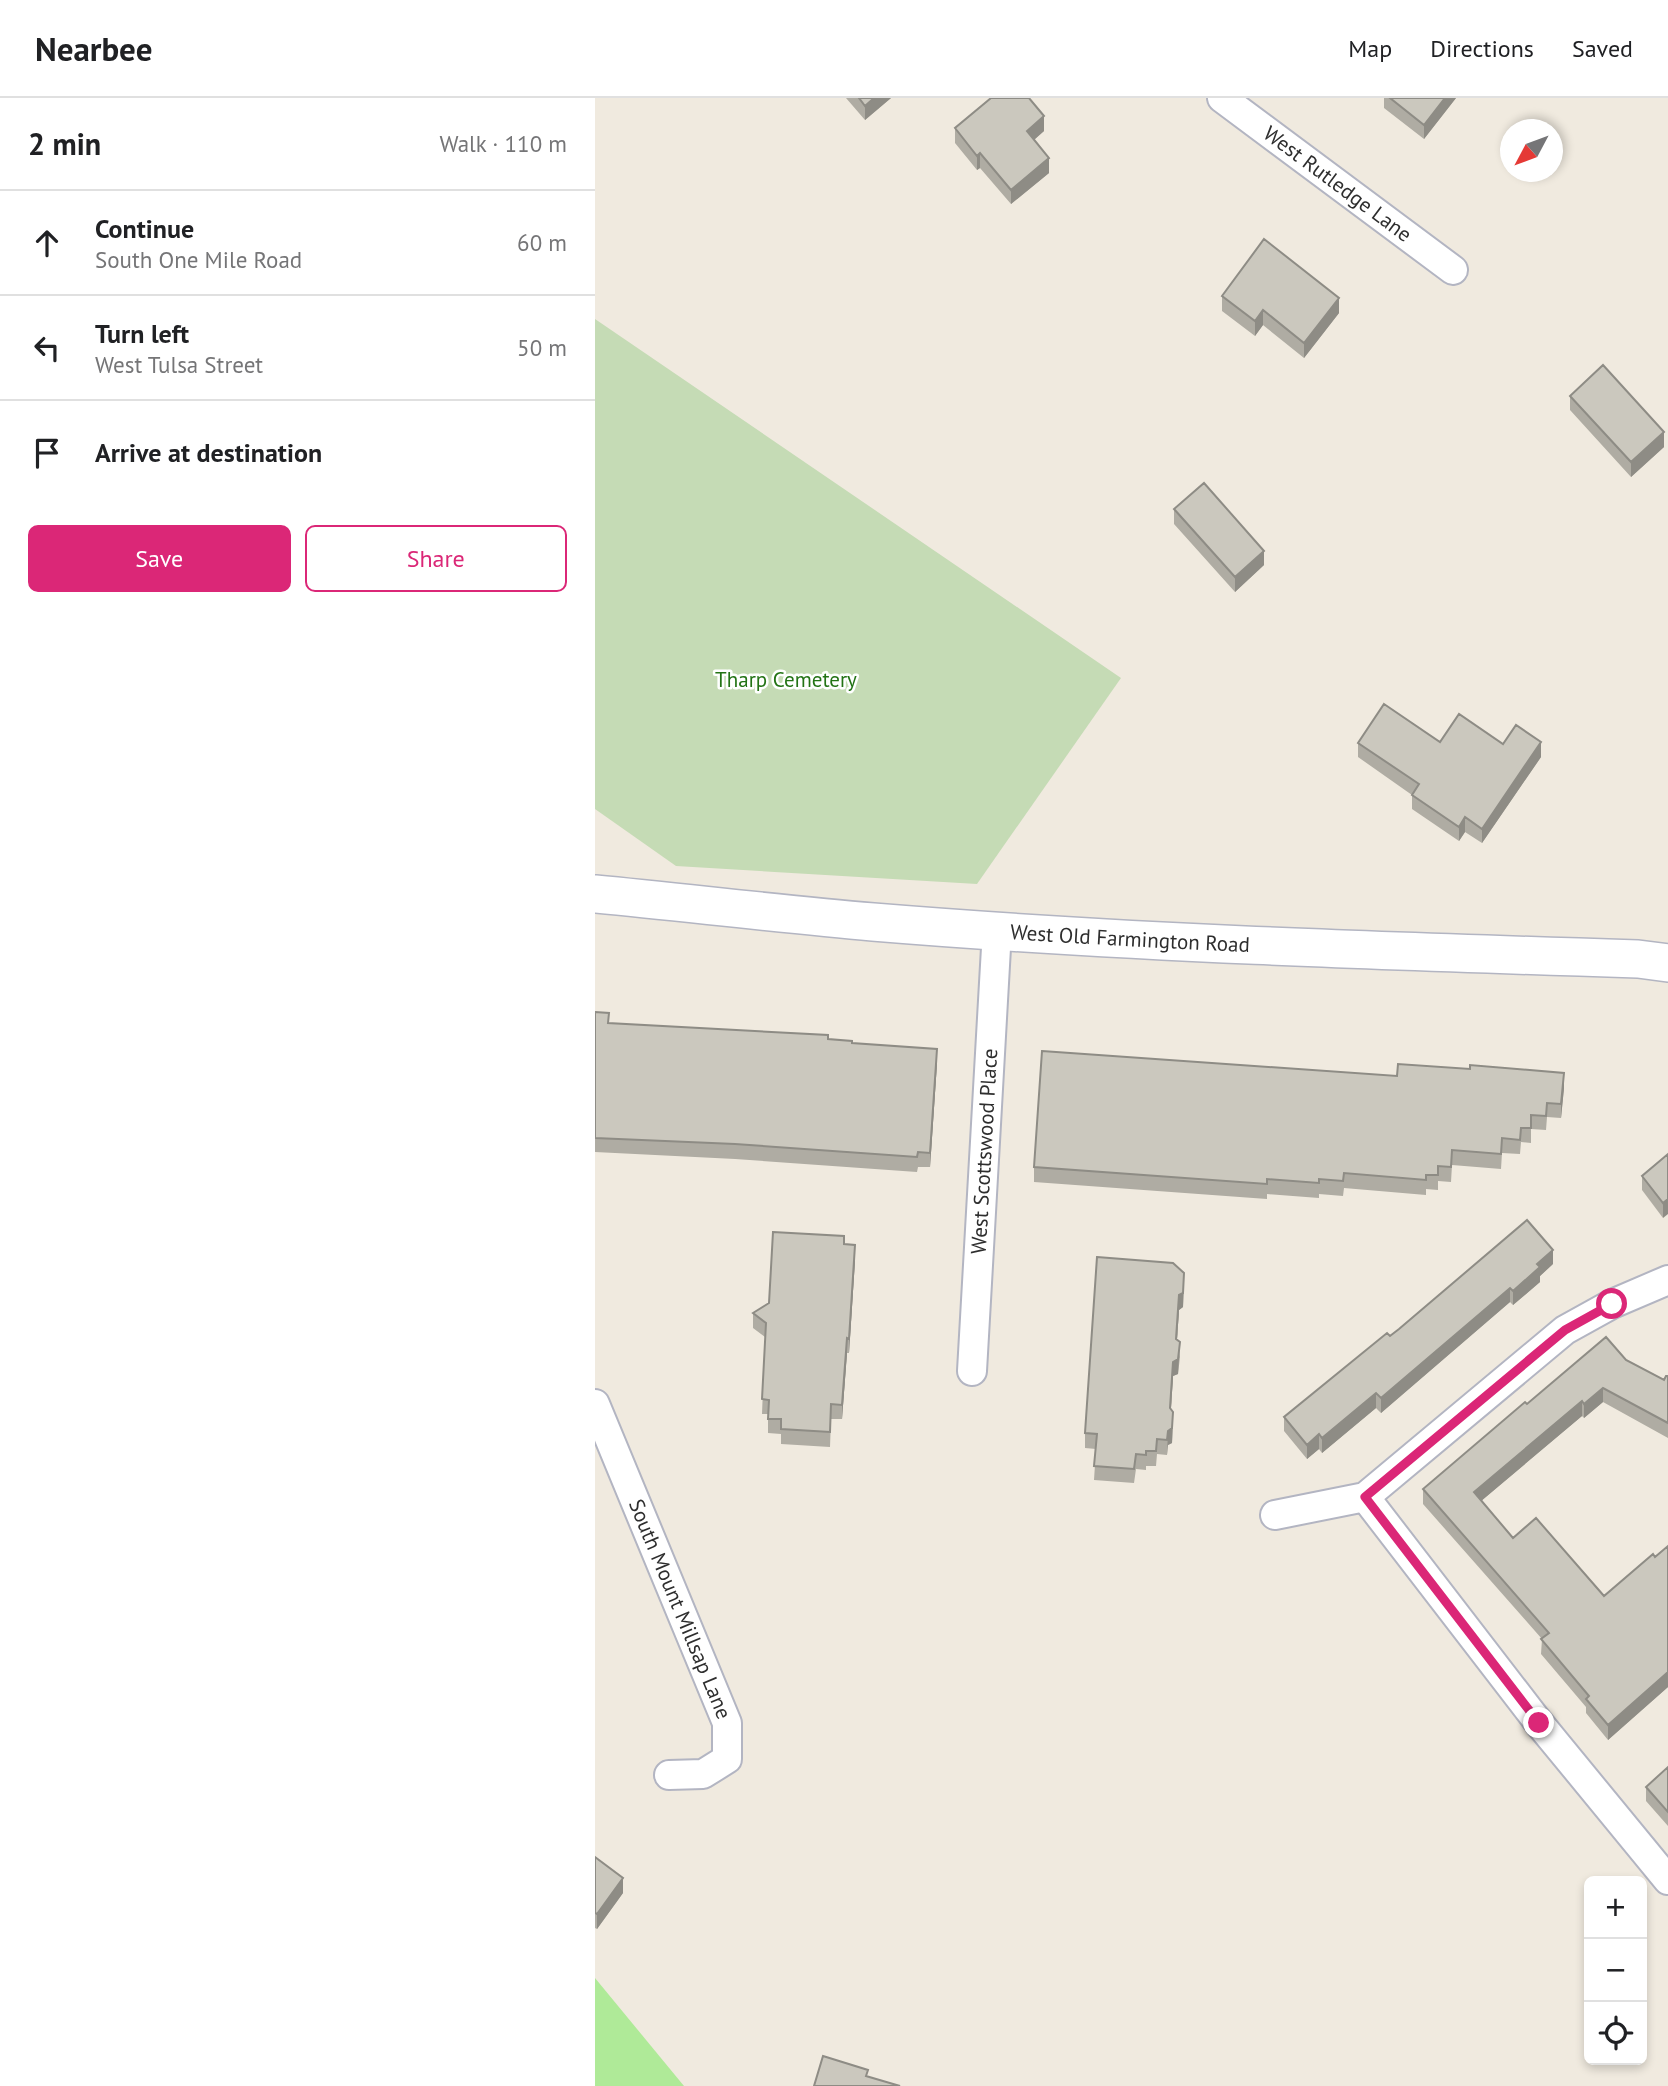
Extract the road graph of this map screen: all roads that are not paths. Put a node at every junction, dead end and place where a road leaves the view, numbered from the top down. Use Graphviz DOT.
graph roads {
  1 [pos="1222,98"];
  2 [pos="1453,270"];
  3 [pos="595,894"];
  4 [pos="997,930"];
  5 [pos="1668,963"];
  6 [pos="1668,1280"];
  7 [pos="972,1371"];
  8 [pos="595,1404"];
  9 [pos="1365,1497"];
  10 [pos="1275,1515"];
  11 [pos="669,1775"];
  12 [pos="1668,1880"];
  1 -- 2 [label="street, West Rutledge Lane"];
  3 -- 4 [label="street, West Old Farmington Road"];
  4 -- 5 [label="street, West Old Farmington Road"];
  4 -- 7 [label="street, West Scottswood Place"];
  6 -- 9 [label="street"];
  8 -- 11 [label="street, South Mount Millsap Lane"];
  9 -- 10 [label="street"];
  9 -- 12 [label="street"];
}
